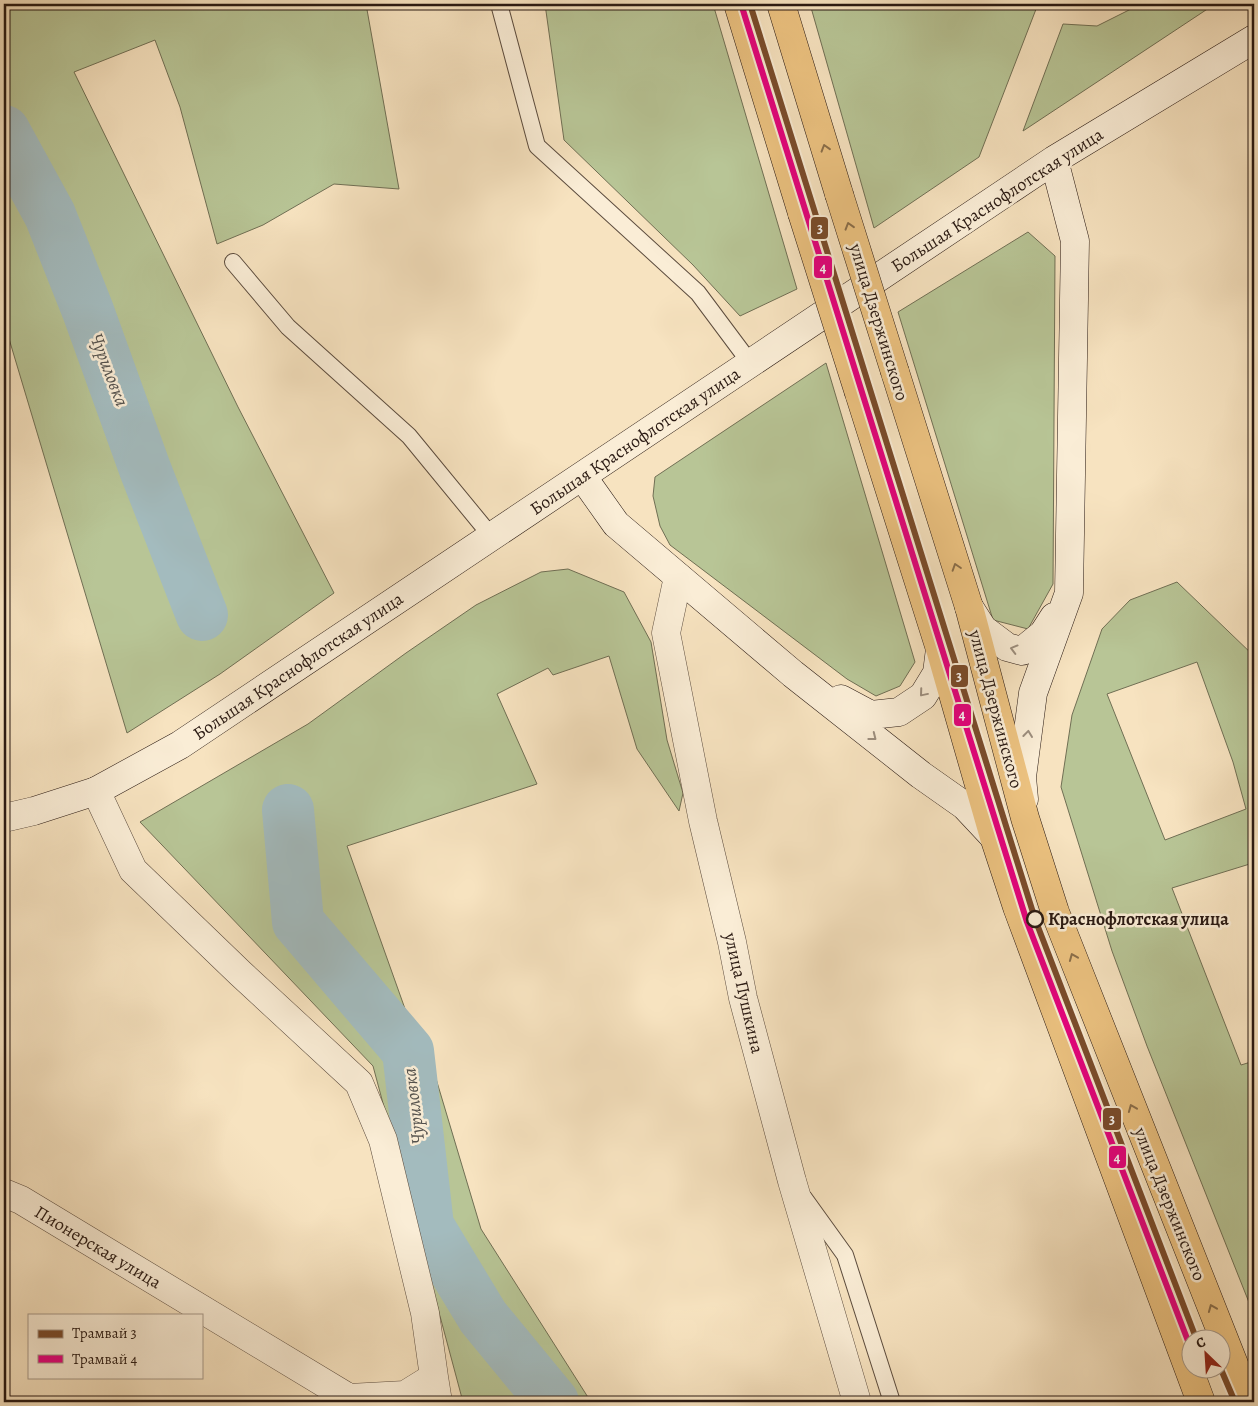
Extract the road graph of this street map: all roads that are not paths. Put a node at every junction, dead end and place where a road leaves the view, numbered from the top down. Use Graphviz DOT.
graph roads {
  1 [pos="499,4"];
  2 [pos="738,4"];
  3 [pos="780,4"];
  4 [pos="1254,39"];
  5 [pos="1054,160"];
  6 [pos="233,262"];
  7 [pos="751,364"];
  8 [pos="582,476"];
  9 [pos="492,537"];
  10 [pos="678,577"];
  11 [pos="1069,593"];
  12 [pos="969,607"];
  13 [pos="940,649"];
  14 [pos="793,674"];
  15 [pos="96,791"];
  16 [pos="4,818"];
  17 [pos="1025,818"];
  18 [pos="994,837"];
  19 [pos="792,1181"];
  20 [pos="4,1193"];
  21 [pos="436,1390"];
  22 [pos="857,1402"];
  23 [pos="892,1402"];
  24 [pos="1201,1402"];
  25 [pos="1249,1402"];
  1 -- 7 [label="lane"];
  2 -- 13 [label="main road, улица Дзержинского, bridge"];
  12 -- 3 [label="main road, улица Дзержинского, one-way, bridge"];
  4 -- 5 [label="main road, Большая Краснофлотская улица"];
  5 -- 7 [label="main road, Большая Краснофлотская улица"];
  5 -- 11 [label="main road"];
  6 -- 9 [label="lane"];
  7 -- 8 [label="main road, Большая Краснофлотская улица"];
  8 -- 9 [label="main road, Большая Краснофлотская улица"];
  8 -- 10 [label="main road"];
  9 -- 15 [label="main road, Большая Краснофлотская улица"];
  10 -- 14 [label="main road"];
  10 -- 19 [label="main road, улица Пушкина"];
  11 -- 12 [label="main road, one-way"];
  17 -- 11 [label="main road, one-way"];
  12 -- 17 [label="main road, улица Дзержинского"];
  13 -- 14 [label="main road, one-way"];
  13 -- 18 [label="main road, улица Дзержинского"];
  14 -- 18 [label="main road, one-way"];
  15 -- 16 [label="main road, Большая Краснофлотская улица"];
  15 -- 21 [label="main road"];
  25 -- 17 [label="main road, улица Дзержинского, one-way"];
  18 -- 24 [label="main road, улица Дзержинского"];
  19 -- 22 [label="main road, улица Пушкина"];
  19 -- 23 [label="lane"];
  20 -- 21 [label="main road, Пионерская улица"];
}
